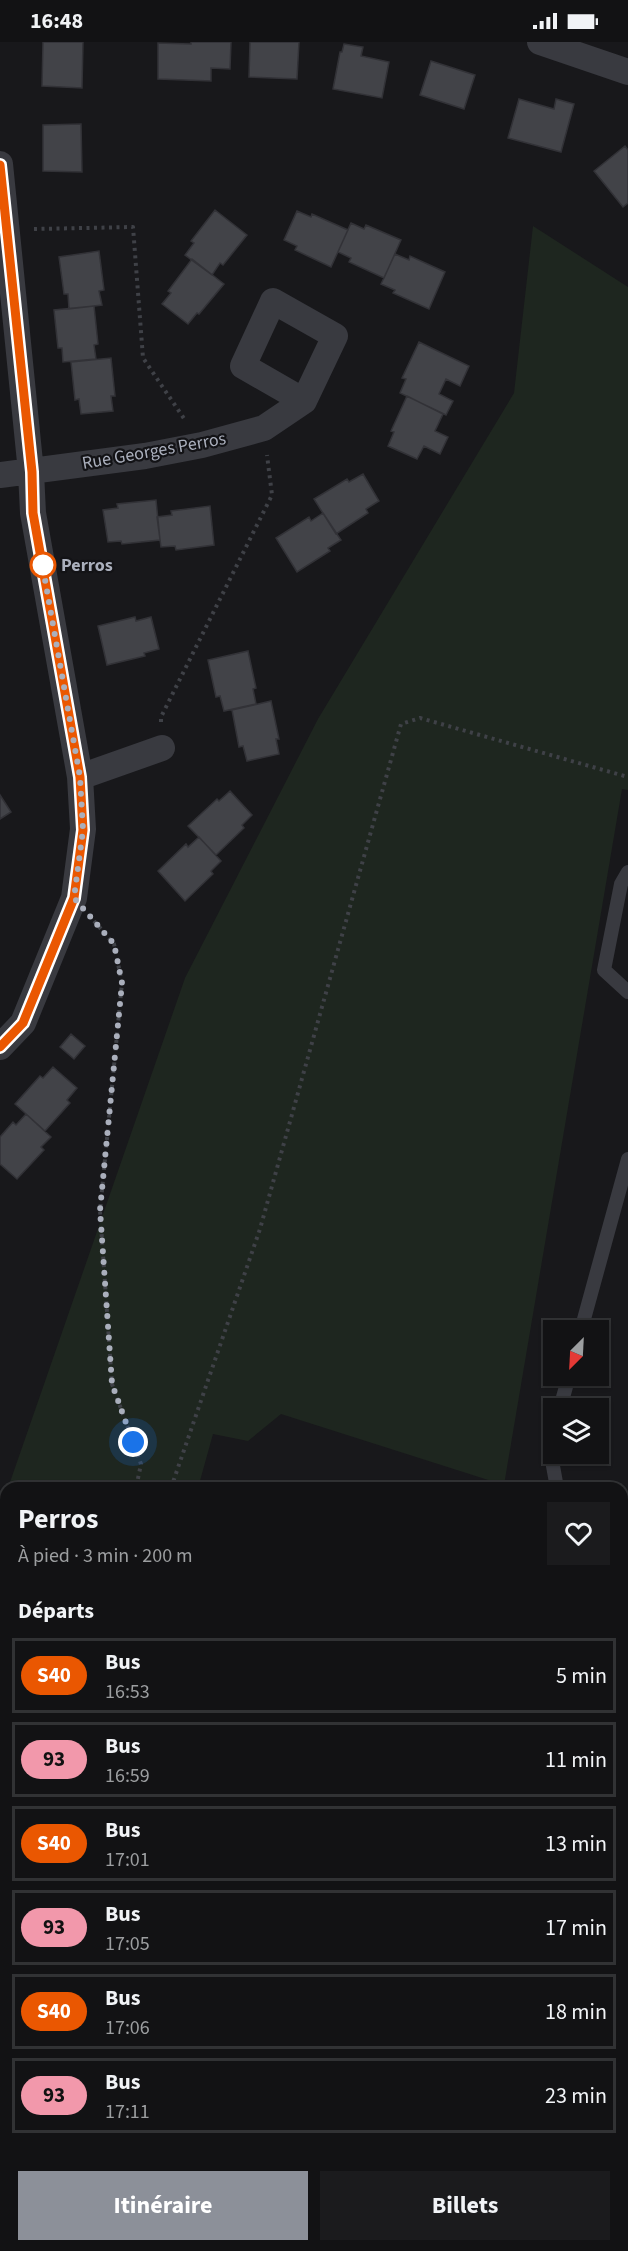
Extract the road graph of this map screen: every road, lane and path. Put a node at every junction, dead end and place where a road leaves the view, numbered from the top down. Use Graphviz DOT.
graph roads {
  1 [pos="540,42"];
  2 [pos="628,72"];
  3 [pos="0,164"];
  4 [pos="6,230"];
  5 [pos="304,401"];
  6 [pos="264,428"];
  7 [pos="202,445"];
  8 [pos="32,472"];
  9 [pos="0,475"];
  10 [pos="162,748"];
  11 [pos="80,777"];
  12 [pos="628,777"];
  13 [pos="628,872"];
  14 [pos="74,898"];
  15 [pos="628,992"];
  16 [pos="0,1047"];
  17 [pos="628,1158"];
  18 [pos="584,1320"];
  19 [pos="553,1464"];
  20 [pos="137,1482"];
  21 [pos="173,1482"];
  22 [pos="556,1482"];
  1 -- 2 [label="street"];
  3 -- 4 [label="street"];
  4 -- 7 [label="path"];
  4 -- 8 [label="street"];
  5 -- 6 [label="street, Rue Georges Perros"];
  6 -- 7 [label="street, Rue Georges Perros"];
  6 -- 10 [label="path"];
  7 -- 8 [label="street, Rue Georges Perros"];
  8 -- 9 [label="street, Rue Georges Perros"];
  8 -- 11 [label="street"];
  10 -- 11 [label="street"];
  11 -- 14 [label="street"];
  12 -- 21 [label="path"];
  13 -- 15 [label="lane"];
  14 -- 16 [label="street"];
  14 -- 20 [label="path"];
  17 -- 18 [label="lane"];
  19 -- 22 [label="lane"];
}
